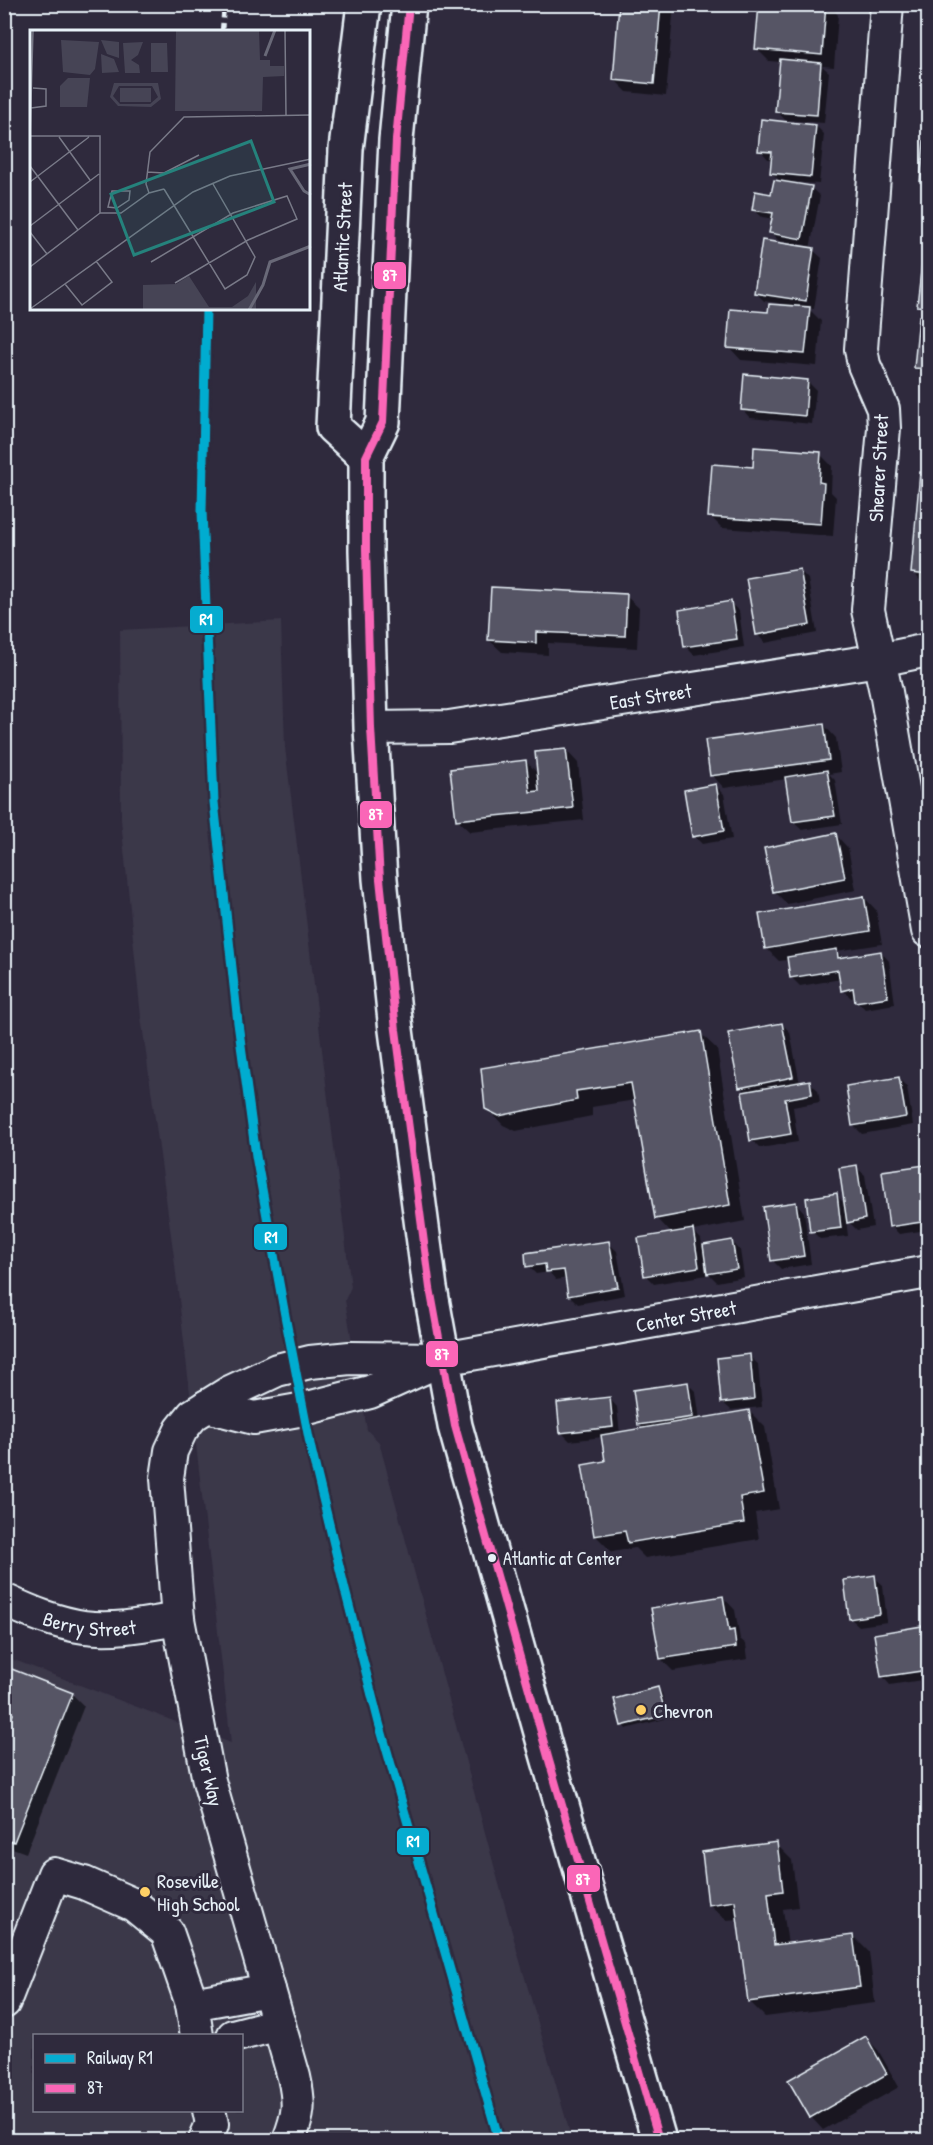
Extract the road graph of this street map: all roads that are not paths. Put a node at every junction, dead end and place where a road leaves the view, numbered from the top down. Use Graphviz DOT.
graph roads {
  1 [pos="364,4"];
  2 [pos="384,4"];
  3 [pos="409,4"];
  4 [pos="887,4"];
  5 [pos="396,140"];
  6 [pos="366,457"];
  7 [pos="928,650"];
  8 [pos="879,660"];
  9 [pos="371,729"];
  10 [pos="928,931"];
  11 [pos="928,1272"];
  12 [pos="443,1359"];
  13 [pos="207,1406"];
  14 [pos="4,1600"];
  15 [pos="178,1619"];
  16 [pos="269,1990"];
  17 [pos="4,2002"];
  18 [pos="192,2004"];
  19 [pos="279,2024"];
  20 [pos="197,2034"];
  21 [pos="240,2034"];
  22 [pos="209,2112"];
  23 [pos="205,2140"];
  24 [pos="289,2140"];
  25 [pos="659,2140"];
  1 -- 6 [label="main road, Atlantic Street"];
  2 -- 5 [label="main road"];
  3 -- 5 [label="main road"];
  4 -- 8 [label="street, Shearer Street"];
  5 -- 6 [label="main road"];
  6 -- 9 [label="main road"];
  7 -- 8 [label="street, East Street"];
  8 -- 9 [label="street, East Street"];
  8 -- 10 [label="street, Shearer Street"];
  9 -- 12 [label="main road"];
  11 -- 12 [label="street, Center Street"];
  12 -- 13 [label="street, Tiger Way"];
  12 -- 13 [label="street"];
  12 -- 25 [label="main road"];
  13 -- 15 [label="street, Tiger Way"];
  14 -- 15 [label="street, Berry Street"];
  15 -- 16 [label="street, Tiger Way"];
  16 -- 18 [label="street"];
  16 -- 19 [label="street, Tiger Way"];
  17 -- 18 [label="street"];
  18 -- 20 [label="street"];
  19 -- 21 [label="street"];
  19 -- 24 [label="street, Tiger Way"];
  22 -- 23 [label="street"];
}
